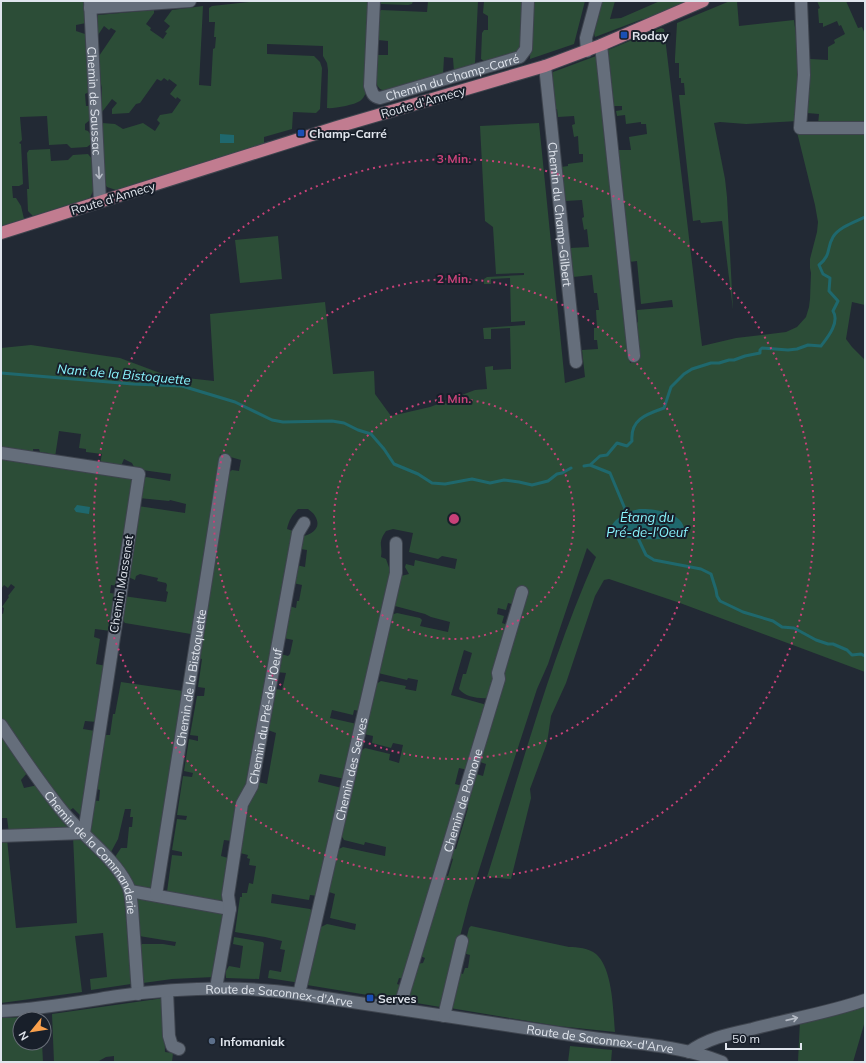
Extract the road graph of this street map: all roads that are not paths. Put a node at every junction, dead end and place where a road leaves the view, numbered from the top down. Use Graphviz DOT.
graph roads {
  1 [pos="190,1"];
  2 [pos="374,1"];
  3 [pos="528,1"];
  4 [pos="596,1"];
  5 [pos="703,1"];
  6 [pos="801,1"];
  7 [pos="90,5"];
  8 [pos="601,45"];
  9 [pos="587,51"];
  10 [pos="545,66"];
  11 [pos="865,128"];
  12 [pos="100,202"];
  13 [pos="1,233"];
  14 [pos="634,356"];
  15 [pos="576,362"];
  16 [pos="1,453"];
  17 [pos="225,460"];
  18 [pos="304,523"];
  19 [pos="396,543"];
  20 [pos="522,592"];
  21 [pos="1,726"];
  22 [pos="84,833"];
  23 [pos="1,836"];
  24 [pos="130,891"];
  25 [pos="156,895"];
  26 [pos="230,909"];
  27 [pos="462,940"];
  28 [pos="216,988"];
  29 [pos="167,991"];
  30 [pos="138,994"];
  31 [pos="300,994"];
  32 [pos="865,1000"];
  33 [pos="399,1009"];
  34 [pos="1,1011"];
  35 [pos="444,1016"];
  36 [pos="179,1049"];
  37 [pos="689,1052"];
  38 [pos="722,1062"];
  1 -- 7 [label="street"];
  2 -- 3 [label="street, Chemin du Champ-Carré"];
  4 -- 9 [label="street"];
  5 -- 8 [label="main road, Route d'Annecy"];
  6 -- 11 [label="street"];
  7 -- 12 [label="street, Chemin de Saussac, one-way"];
  8 -- 9 [label="main road, Route d'Annecy"];
  8 -- 14 [label="street"];
  9 -- 10 [label="main road, Route d'Annecy"];
  10 -- 12 [label="main road, Route d'Annecy"];
  10 -- 15 [label="street, Chemin du Champ-Gilbert"];
  12 -- 13 [label="main road, Route d'Annecy"];
  16 -- 22 [label="street, Chemin Massenet"];
  17 -- 25 [label="street, Chemin de la Bistoquette"];
  18 -- 26 [label="street, Chemin du Pré-de-l'Oeuf"];
  19 -- 31 [label="street, Chemin des Serves"];
  20 -- 33 [label="street, Chemin de Pomone"];
  21 -- 22 [label="street, Chemin de la Commanderie"];
  22 -- 23 [label="street"];
  22 -- 24 [label="street, Chemin de la Commanderie"];
  24 -- 25 [label="street"];
  24 -- 30 [label="street, Chemin de la Commanderie"];
  25 -- 26 [label="street"];
  26 -- 28 [label="street, Chemin du Pré-de-l'Oeuf"];
  27 -- 35 [label="street"];
  28 -- 29 [label="street, Route de Saconnex-d'Arve"];
  28 -- 31 [label="street, Route de Saconnex-d'Arve"];
  29 -- 30 [label="street, Route de Saconnex-d'Arve"];
  29 -- 36 [label="street"];
  30 -- 34 [label="street, Route de Saconnex-d'Arve"];
  31 -- 33 [label="street, Route de Saconnex-d'Arve"];
  37 -- 32 [label="street, one-way"];
  33 -- 35 [label="street, Route de Saconnex-d'Arve"];
  35 -- 37 [label="street, Route de Saconnex-d'Arve"];
  37 -- 38 [label="street, Route de Saconnex-d'Arve"];
}
